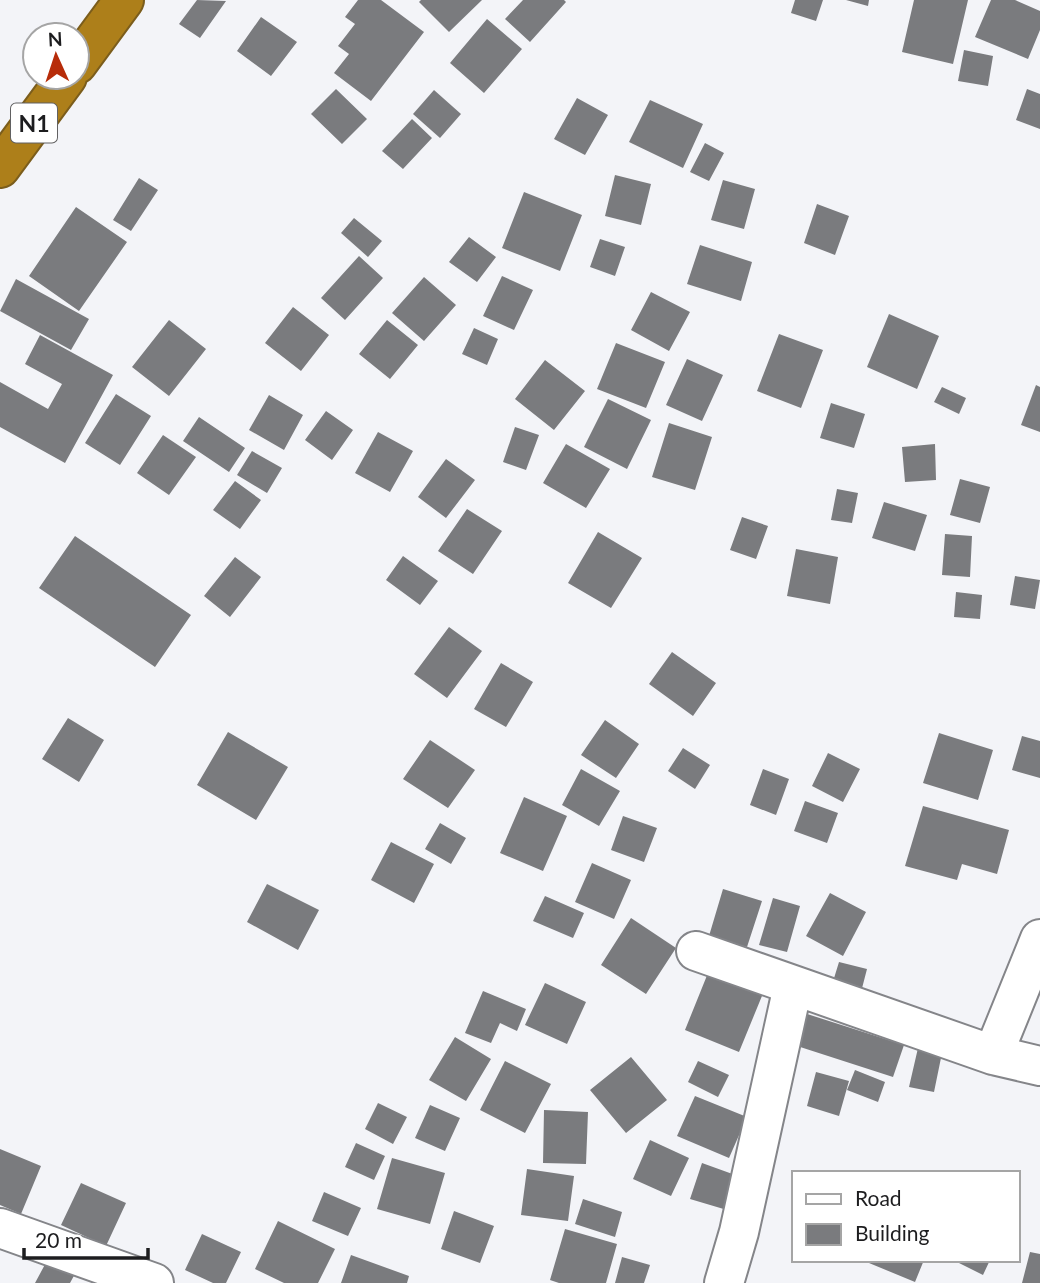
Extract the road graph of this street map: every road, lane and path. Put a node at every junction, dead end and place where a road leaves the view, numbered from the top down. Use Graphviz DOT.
graph roads {
  1 [pos="124,0"];
  2 [pos="91,45"];
  3 [pos="57,91"];
  4 [pos="0,168"];
  5 [pos="1040,939"];
  6 [pos="696,951"];
  7 [pos="793,986"];
  8 [pos="993,1055"];
  9 [pos="1040,1066"];
  10 [pos="0,1228"];
  11 [pos="154,1283"];
  12 [pos="724,1283"];
  1 -- 2 [label="highway"];
  3 -- 4 [label="highway, N1"];
  5 -- 8 [label="street"];
  6 -- 7 [label="street"];
  7 -- 8 [label="street"];
  7 -- 12 [label="street"];
  8 -- 9 [label="street"];
  10 -- 11 [label="street"];
}
